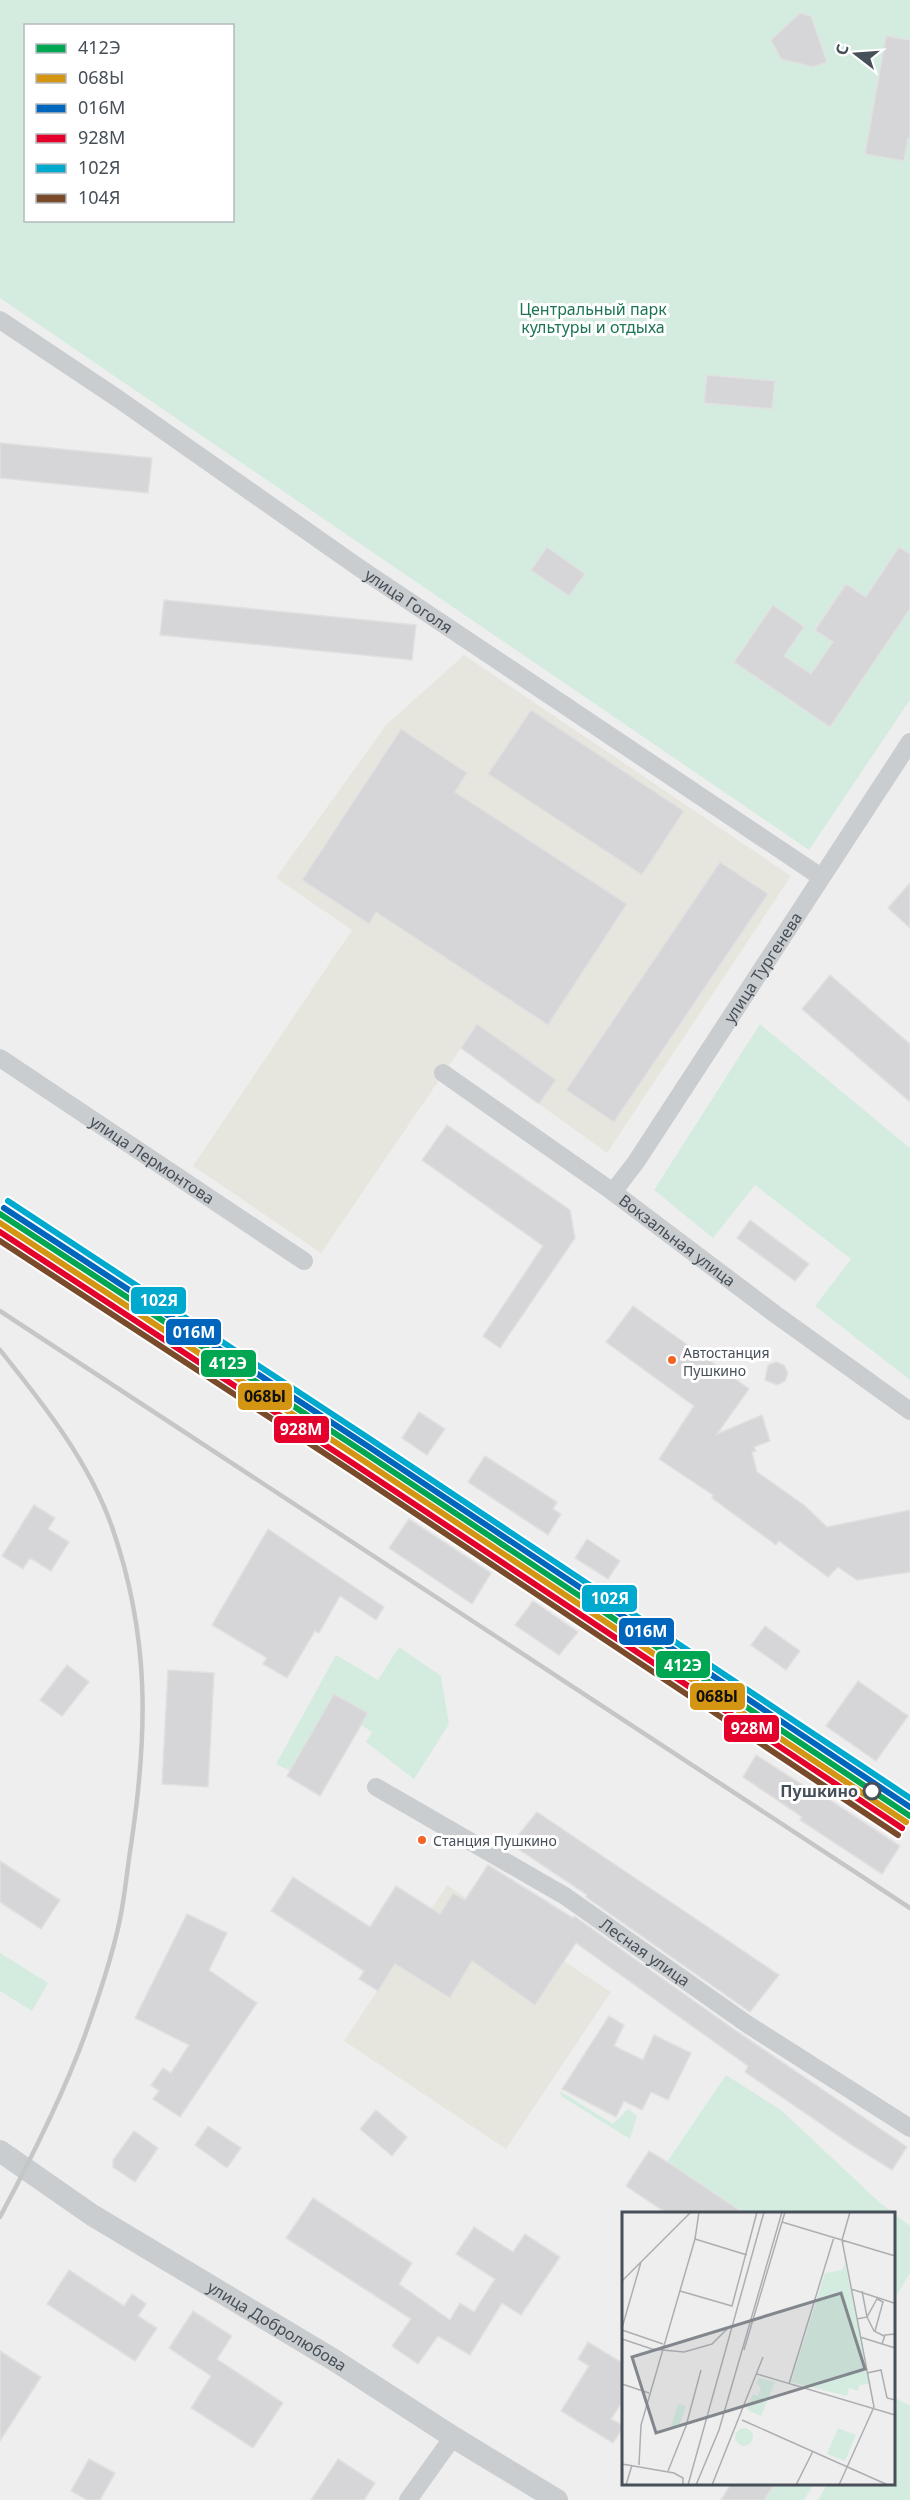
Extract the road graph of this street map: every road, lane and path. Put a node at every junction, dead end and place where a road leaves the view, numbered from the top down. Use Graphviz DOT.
graph roads {
  1 [pos="0,320"];
  2 [pos="910,742"];
  3 [pos="821,877"];
  4 [pos="0,1058"];
  5 [pos="443,1073"];
  6 [pos="613,1192"];
  7 [pos="304,1261"];
  8 [pos="910,1411"];
  9 [pos="376,1787"];
  10 [pos="910,2128"];
  11 [pos="0,2151"];
  12 [pos="453,2437"];
  13 [pos="408,2500"];
  14 [pos="557,2500"];
  1 -- 3 [label="street, улица Гоголя"];
  2 -- 3 [label="street, улица Тургенева"];
  3 -- 6 [label="street, улица Тургенева"];
  4 -- 7 [label="street, улица Лермонтова"];
  5 -- 6 [label="street, Вокзальная улица"];
  6 -- 8 [label="street, Вокзальная улица"];
  9 -- 10 [label="street, Лесная улица"];
  11 -- 12 [label="street, улица Добролюбова"];
  12 -- 13 [label="street"];
  12 -- 14 [label="street, улица Добролюбова"];
}
